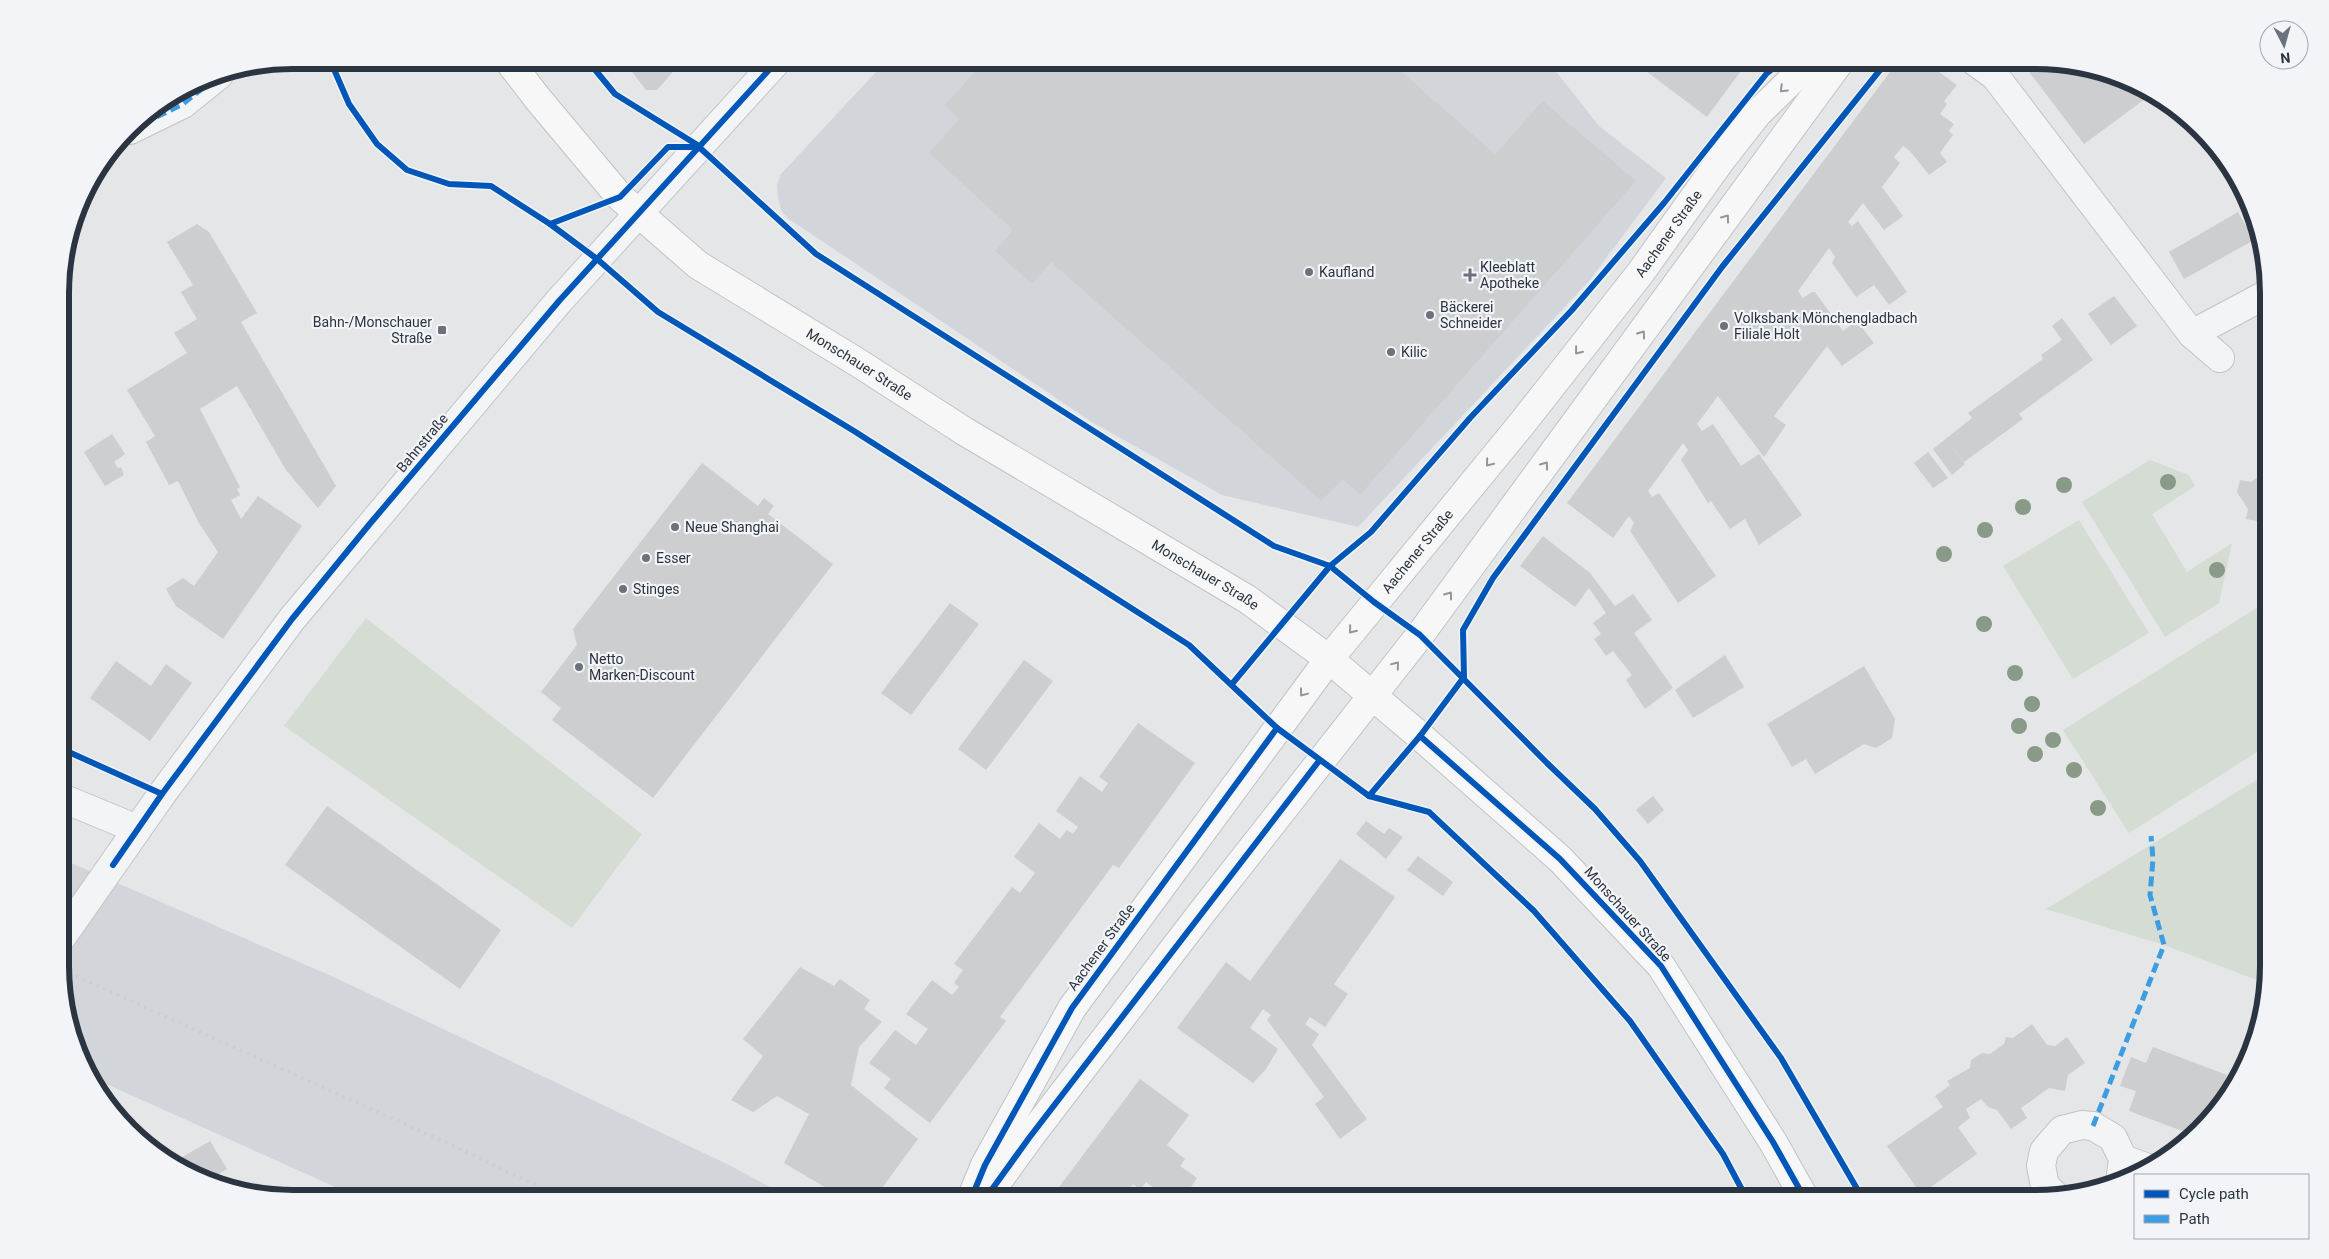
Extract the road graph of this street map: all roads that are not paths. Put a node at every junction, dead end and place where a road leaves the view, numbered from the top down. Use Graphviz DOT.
graph roads {
  1 [pos="515,69"];
  2 [pos="770,69"];
  3 [pos="1806,69"];
  4 [pos="1834,69"];
  5 [pos="1985,69"];
  6 [pos="203,88"];
  7 [pos="150,120"];
  8 [pos="639,215"];
  9 [pos="2260,298"];
  10 [pos="2192,334"];
  11 [pos="2220,358"];
  12 [pos="1329,659"];
  13 [pos="1372,694"];
  14 [pos="69,801"];
  15 [pos="137,829"];
  16 [pos="69,927"];
  17 [pos="2121,1171"];
  18 [pos="975,1190"];
  19 [pos="991,1190"];
  20 [pos="1800,1190"];
  21 [pos="2049,1190"];
  1 -- 8 [label="main road, Monschauer Straße"];
  2 -- 8 [label="street, Bahnstraße"];
  3 -- 12 [label="main road, Aachener Straße, one-way"];
  13 -- 4 [label="main road, one-way"];
  5 -- 10 [label="street"];
  6 -- 7 [label="street"];
  8 -- 12 [label="main road, Monschauer Straße"];
  8 -- 15 [label="street, Bahnstraße"];
  9 -- 10 [label="street"];
  10 -- 11 [label="street"];
  12 -- 13 [label="main road, Monschauer Straße"];
  12 -- 18 [label="main road, Aachener Straße, one-way"];
  13 -- 19 [label="main road"];
  13 -- 20 [label="main road, Monschauer Straße"];
  14 -- 15 [label="street"];
  15 -- 16 [label="street, Bahnstraße"];
  17 -- 21 [label="street"];
}
